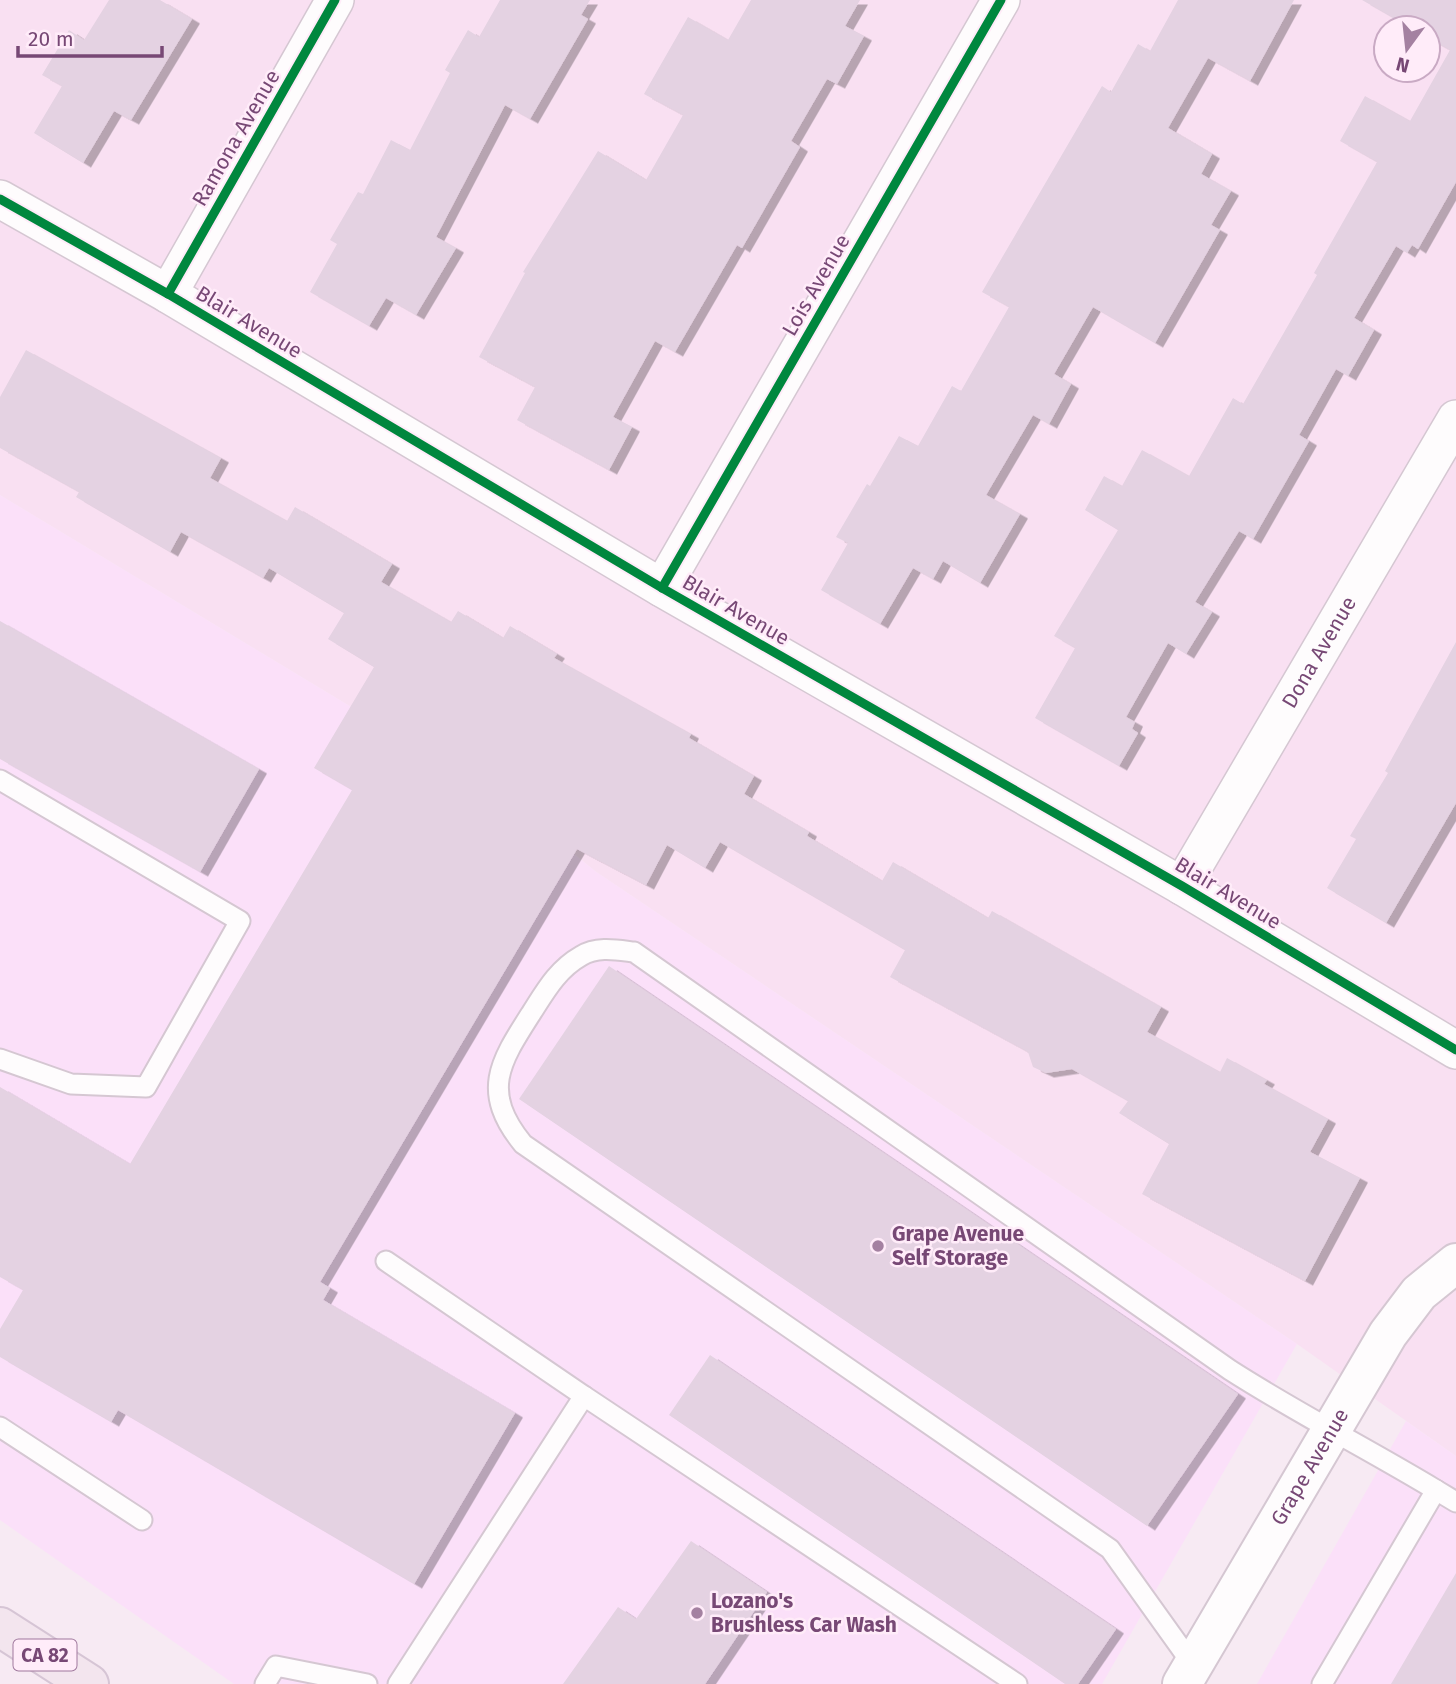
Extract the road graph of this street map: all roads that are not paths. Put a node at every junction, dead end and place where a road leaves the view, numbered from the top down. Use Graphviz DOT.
graph roads {
  1 [pos="335,0"];
  2 [pos="1001,0"];
  3 [pos="0,199"];
  4 [pos="168,294"];
  5 [pos="1456,419"];
  6 [pos="662,588"];
  7 [pos="0,780"];
  8 [pos="1182,886"];
  9 [pos="1456,1050"];
  10 [pos="0,1059"];
  11 [pos="386,1261"];
  12 [pos="1456,1263"];
  13 [pos="584,1396"];
  14 [pos="0,1427"];
  15 [pos="1330,1431"];
  16 [pos="1436,1490"];
  17 [pos="1456,1502"];
  18 [pos="142,1520"];
  19 [pos="0,1627"];
  20 [pos="1187,1675"];
  21 [pos="89,1684"];
  22 [pos="265,1684"];
  23 [pos="367,1684"];
  24 [pos="398,1684"];
  25 [pos="1017,1684"];
  26 [pos="1322,1684"];
  1 -- 4 [label="street, Ramona Avenue"];
  2 -- 6 [label="street, Lois Avenue"];
  3 -- 4 [label="street, Blair Avenue"];
  4 -- 6 [label="street, Blair Avenue"];
  5 -- 8 [label="street, Dona Avenue"];
  6 -- 8 [label="street, Blair Avenue"];
  7 -- 10 [label="lane"];
  8 -- 9 [label="street, Blair Avenue"];
  11 -- 13 [label="lane"];
  12 -- 15 [label="street, Grape Avenue"];
  13 -- 24 [label="lane"];
  13 -- 25 [label="lane"];
  14 -- 18 [label="lane"];
  15 -- 16 [label="lane"];
  15 -- 20 [label="street, Grape Avenue"];
  15 -- 20 [label="lane"];
  16 -- 17 [label="lane"];
  16 -- 26 [label="lane"];
  19 -- 21 [label="main road, CA 82"];
  22 -- 23 [label="lane"];
}
